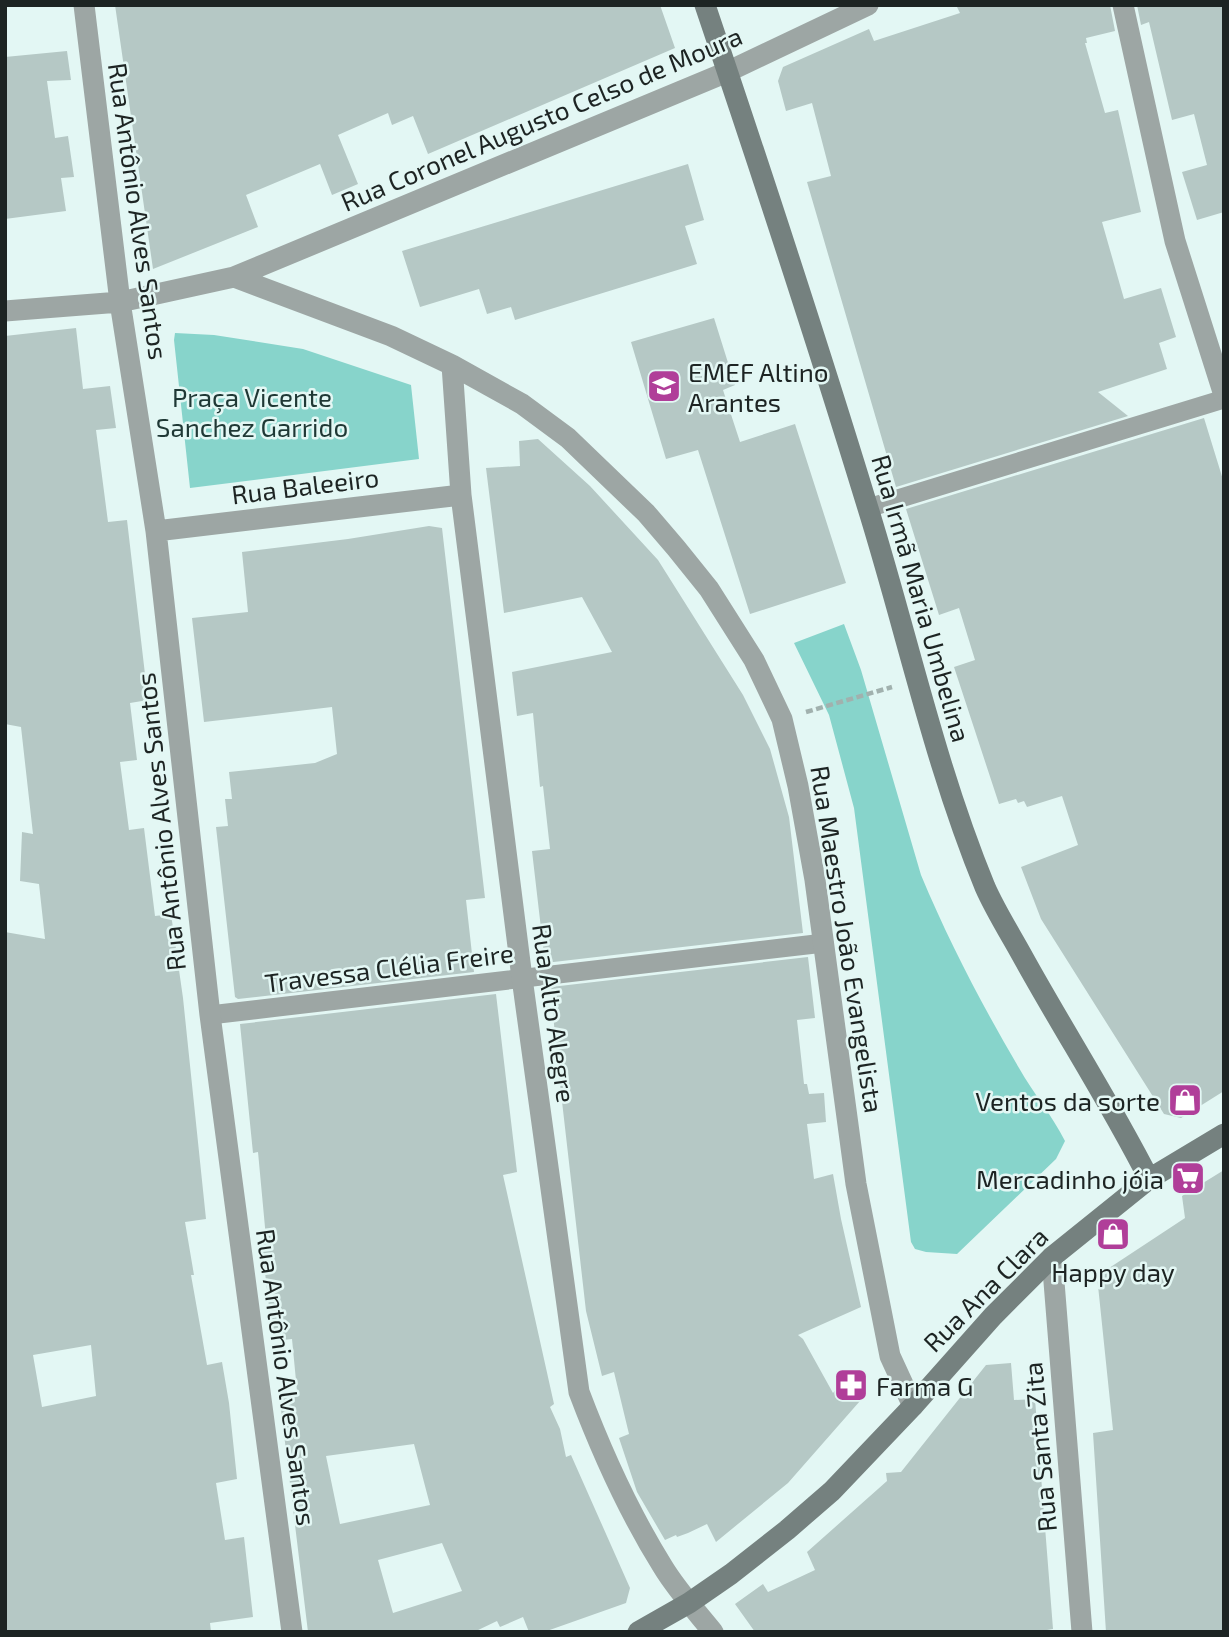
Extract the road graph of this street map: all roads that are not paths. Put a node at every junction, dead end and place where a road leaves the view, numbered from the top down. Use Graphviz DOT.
graph roads {
  1 [pos="84,5"];
  2 [pos="705,5"];
  3 [pos="869,5"];
  4 [pos="1122,5"];
  5 [pos="727,72"];
  6 [pos="234,277"];
  7 [pos="120,302"];
  8 [pos="5,311"];
  9 [pos="452,365"];
  10 [pos="1224,397"];
  11 [pos="461,495"];
  12 [pos="868,509"];
  13 [pos="156,531"];
  14 [pos="824,943"];
  15 [pos="522,978"];
  16 [pos="210,1015"];
  17 [pos="1224,1134"];
  18 [pos="1149,1179"];
  19 [pos="1052,1257"];
  20 [pos="913,1406"];
  21 [pos="690,1603"];
  22 [pos="292,1632"];
  23 [pos="638,1632"];
  24 [pos="713,1632"];
  25 [pos="1082,1632"];
  1 -- 7 [label="street, Rua Antônio Alves Santos"];
  2 -- 5 [label="street, Rua Irmã Maria Umbelina"];
  3 -- 5 [label="street, Rua Coronel Augusto Celso de Moura"];
  4 -- 10 [label="street"];
  5 -- 6 [label="street, Rua Coronel Augusto Celso de Moura"];
  5 -- 12 [label="street, Rua Irmã Maria Umbelina"];
  6 -- 7 [label="street"];
  6 -- 9 [label="street, Rua Maestro João Evangelista"];
  7 -- 8 [label="street"];
  7 -- 13 [label="street, Rua Antônio Alves Santos"];
  9 -- 11 [label="street, Rua Alto Alegre"];
  9 -- 14 [label="street, Rua Maestro João Evangelista"];
  10 -- 12 [label="lane"];
  11 -- 13 [label="street, Rua Baleeiro"];
  11 -- 15 [label="street, Rua Alto Alegre"];
  12 -- 18 [label="street, Rua Irmã Maria Umbelina"];
  13 -- 16 [label="street, Rua Antônio Alves Santos"];
  14 -- 15 [label="lane, Travessa Clélia Freire"];
  14 -- 20 [label="street, Rua Maestro João Evangelista"];
  15 -- 16 [label="lane, Travessa Clélia Freire"];
  15 -- 21 [label="street, Rua Alto Alegre"];
  16 -- 22 [label="street, Rua Antônio Alves Santos"];
  17 -- 18 [label="street, Rua Ana Clara"];
  18 -- 19 [label="street, Rua Ana Clara"];
  19 -- 20 [label="street, Rua Ana Clara"];
  19 -- 25 [label="street, Rua Santa Zita"];
  20 -- 21 [label="street, Rua Ana Clara"];
  21 -- 23 [label="street, Rua Ana Clara"];
  21 -- 24 [label="street, Rua Alto Alegre"];
}
